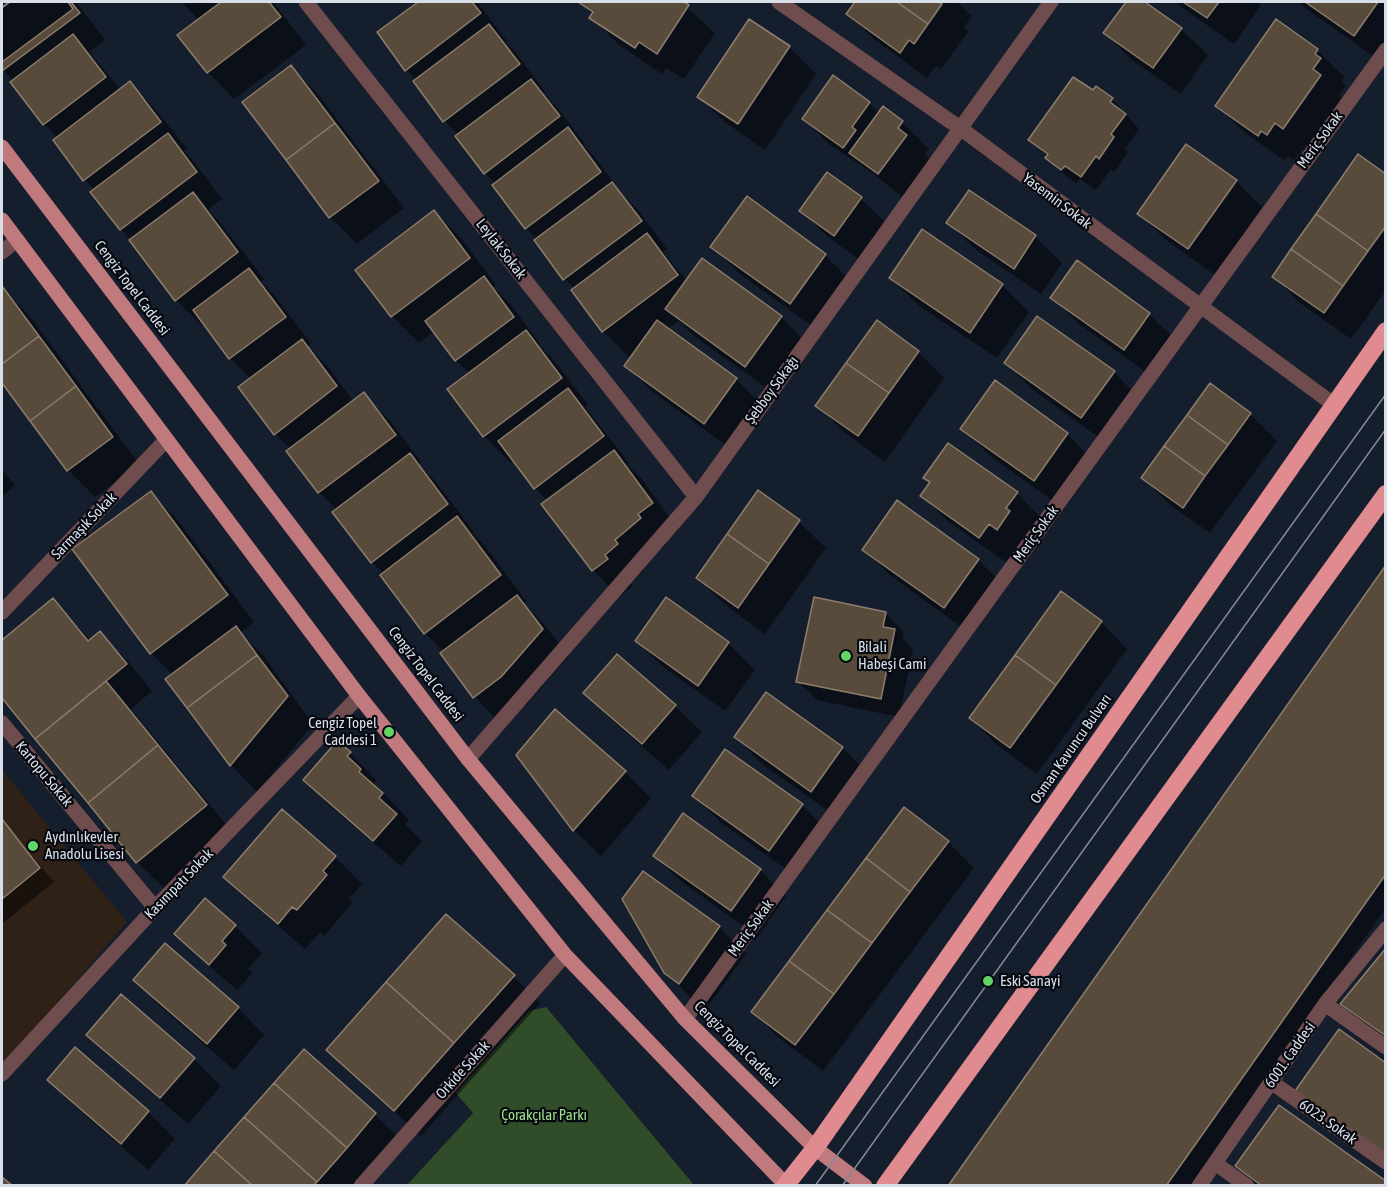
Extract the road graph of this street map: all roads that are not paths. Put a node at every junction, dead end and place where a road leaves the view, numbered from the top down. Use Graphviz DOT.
graph roads {
  1 [pos="306,2"];
  2 [pos="779,2"];
  3 [pos="1050,2"];
  4 [pos="1386,50"];
  5 [pos="960,128"];
  6 [pos="2,147"];
  7 [pos="2,220"];
  8 [pos="17,240"];
  9 [pos="2,252"];
  10 [pos="1200,307"];
  11 [pos="1386,331"];
  12 [pos="1333,404"];
  13 [pos="166,440"];
  14 [pos="1386,494"];
  15 [pos="696,497"];
  16 [pos="2,612"];
  17 [pos="359,696"];
  18 [pos="2,723"];
  19 [pos="468,759"];
  20 [pos="155,908"];
  21 [pos="1386,929"];
  22 [pos="565,955"];
  23 [pos="1325,1005"];
  24 [pos="685,1019"];
  25 [pos="1386,1047"];
  26 [pos="2,1074"];
  27 [pos="1271,1082"];
  28 [pos="815,1148"];
  29 [pos="1386,1162"];
  30 [pos="1215,1163"];
  31 [pos="361,1185"];
  32 [pos="786,1185"];
  33 [pos="865,1185"];
  34 [pos="885,1185"];
  35 [pos="1199,1185"];
  36 [pos="1247,1185"];
  1 -- 15 [label="street, Leylak Sokak"];
  2 -- 5 [label="street, Yasemin Sokak"];
  3 -- 5 [label="street, Şebboy Sokağı"];
  4 -- 10 [label="street, Meriç Sokak"];
  5 -- 10 [label="street, Yasemin Sokak"];
  5 -- 15 [label="street, Şebboy Sokağı"];
  6 -- 19 [label="main road, Cengiz Topel Caddesi"];
  7 -- 8 [label="main road"];
  8 -- 9 [label="street"];
  8 -- 13 [label="main road"];
  10 -- 12 [label="street, Yasemin Sokak"];
  10 -- 24 [label="street, Meriç Sokak"];
  11 -- 12 [label="highway, Osman Kavuncu Bulvarı"];
  12 -- 28 [label="highway, Osman Kavuncu Bulvarı"];
  13 -- 16 [label="street, Sarmaşık Sokak"];
  13 -- 17 [label="main road"];
  14 -- 34 [label="highway"];
  15 -- 19 [label="street, Şebboy Sokağı"];
  17 -- 20 [label="street, Kasımpatı Sokak"];
  17 -- 22 [label="main road"];
  18 -- 20 [label="street, Kartopu Sokak"];
  19 -- 24 [label="main road, Cengiz Topel Caddesi"];
  20 -- 26 [label="street, Kasımpatı Sokak"];
  21 -- 23 [label="street, 6001. Caddesi"];
  22 -- 31 [label="street, Orkide Sokak"];
  22 -- 32 [label="main road"];
  23 -- 25 [label="street"];
  23 -- 27 [label="street, 6001. Caddesi"];
  24 -- 28 [label="main road, Cengiz Topel Caddesi"];
  27 -- 29 [label="street, 6023. Sokak"];
  27 -- 30 [label="street, 6001. Caddesi"];
  28 -- 32 [label="highway, Osman Kavuncu Bulvarı"];
  28 -- 33 [label="main road, Cengiz Topel Caddesi"];
  30 -- 35 [label="street, 6001. Caddesi"];
  30 -- 36 [label="street"];
}
